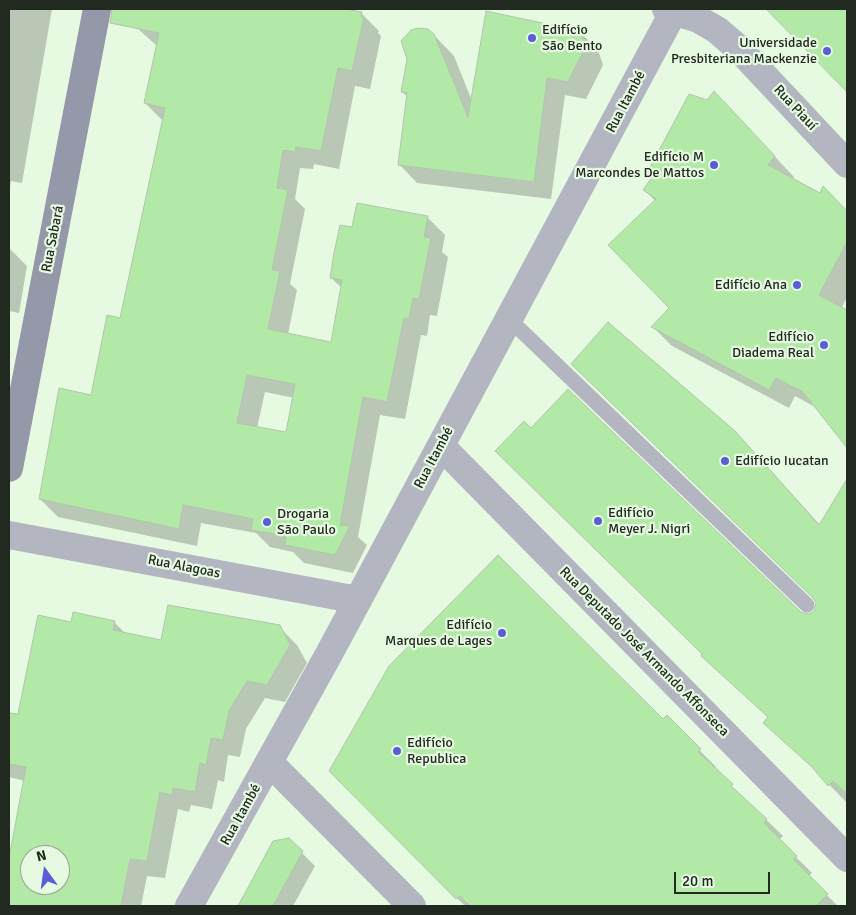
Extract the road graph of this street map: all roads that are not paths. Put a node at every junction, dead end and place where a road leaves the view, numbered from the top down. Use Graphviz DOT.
graph roads {
  1 [pos="97,9"];
  2 [pos="672,9"];
  3 [pos="847,164"];
  4 [pos="509,319"];
  5 [pos="441,446"];
  6 [pos="9,468"];
  7 [pos="9,534"];
  8 [pos="358,600"];
  9 [pos="807,605"];
  10 [pos="270,763"];
  11 [pos="847,858"];
  12 [pos="189,906"];
  13 [pos="412,906"];
  1 -- 6 [label="street, Rua Sabará"];
  2 -- 3 [label="street, Rua Piauí"];
  2 -- 4 [label="street, Rua Itambé"];
  4 -- 5 [label="street, Rua Itambé"];
  4 -- 9 [label="lane"];
  5 -- 8 [label="street, Rua Itambé"];
  5 -- 11 [label="street, Rua Deputado José Armando Affonseca"];
  7 -- 8 [label="street, Rua Alagoas"];
  8 -- 10 [label="street, Rua Itambé"];
  10 -- 12 [label="street, Rua Itambé"];
  10 -- 13 [label="street"];
}
